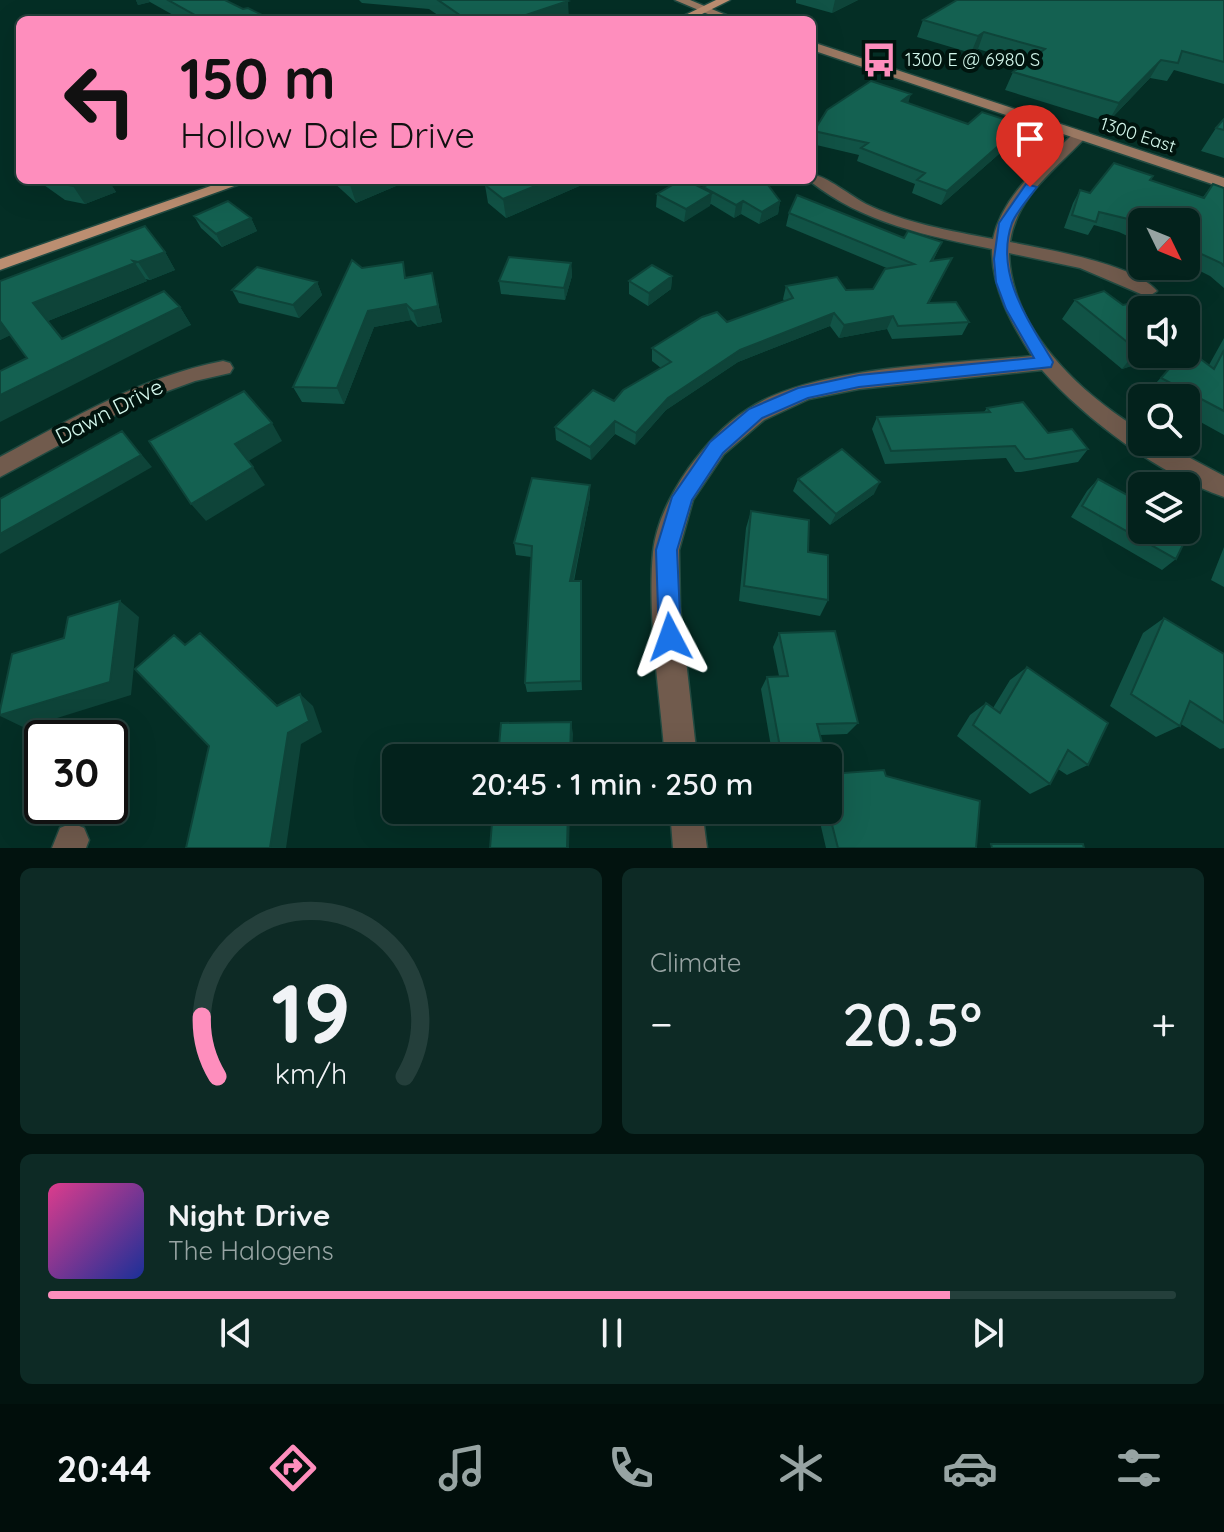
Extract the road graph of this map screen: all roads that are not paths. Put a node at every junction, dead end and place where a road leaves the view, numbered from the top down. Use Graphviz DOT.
graph roads {
  1 [pos="680,0"];
  2 [pos="725,0"];
  3 [pos="704,9"];
  4 [pos="689,16"];
  5 [pos="722,16"];
  6 [pos="816,47"];
  7 [pos="1080,135"];
  8 [pos="816,179"];
  9 [pos="1224,183"];
  10 [pos="232,184"];
  11 [pos="1001,245"];
  12 [pos="0,265"];
  13 [pos="1148,291"];
  14 [pos="1045,362"];
  15 [pos="223,368"];
  16 [pos="0,468"];
  17 [pos="1224,487"];
  18 [pos="680,744"];
  19 [pos="687,824"];
  20 [pos="690,848"];
  1 -- 3 [label="main road"];
  2 -- 3 [label="main road"];
  3 -- 4 [label="main road"];
  3 -- 5 [label="main road"];
  6 -- 7 [label="main road, 1300 East"];
  7 -- 9 [label="main road, 1300 East"];
  7 -- 11 [label="street"];
  8 -- 11 [label="street"];
  10 -- 12 [label="main road"];
  11 -- 13 [label="street"];
  11 -- 14 [label="street"];
  14 -- 17 [label="street"];
  14 -- 18 [label="street"];
  15 -- 16 [label="street, Dawn Drive"];
  19 -- 20 [label="street"];
}
